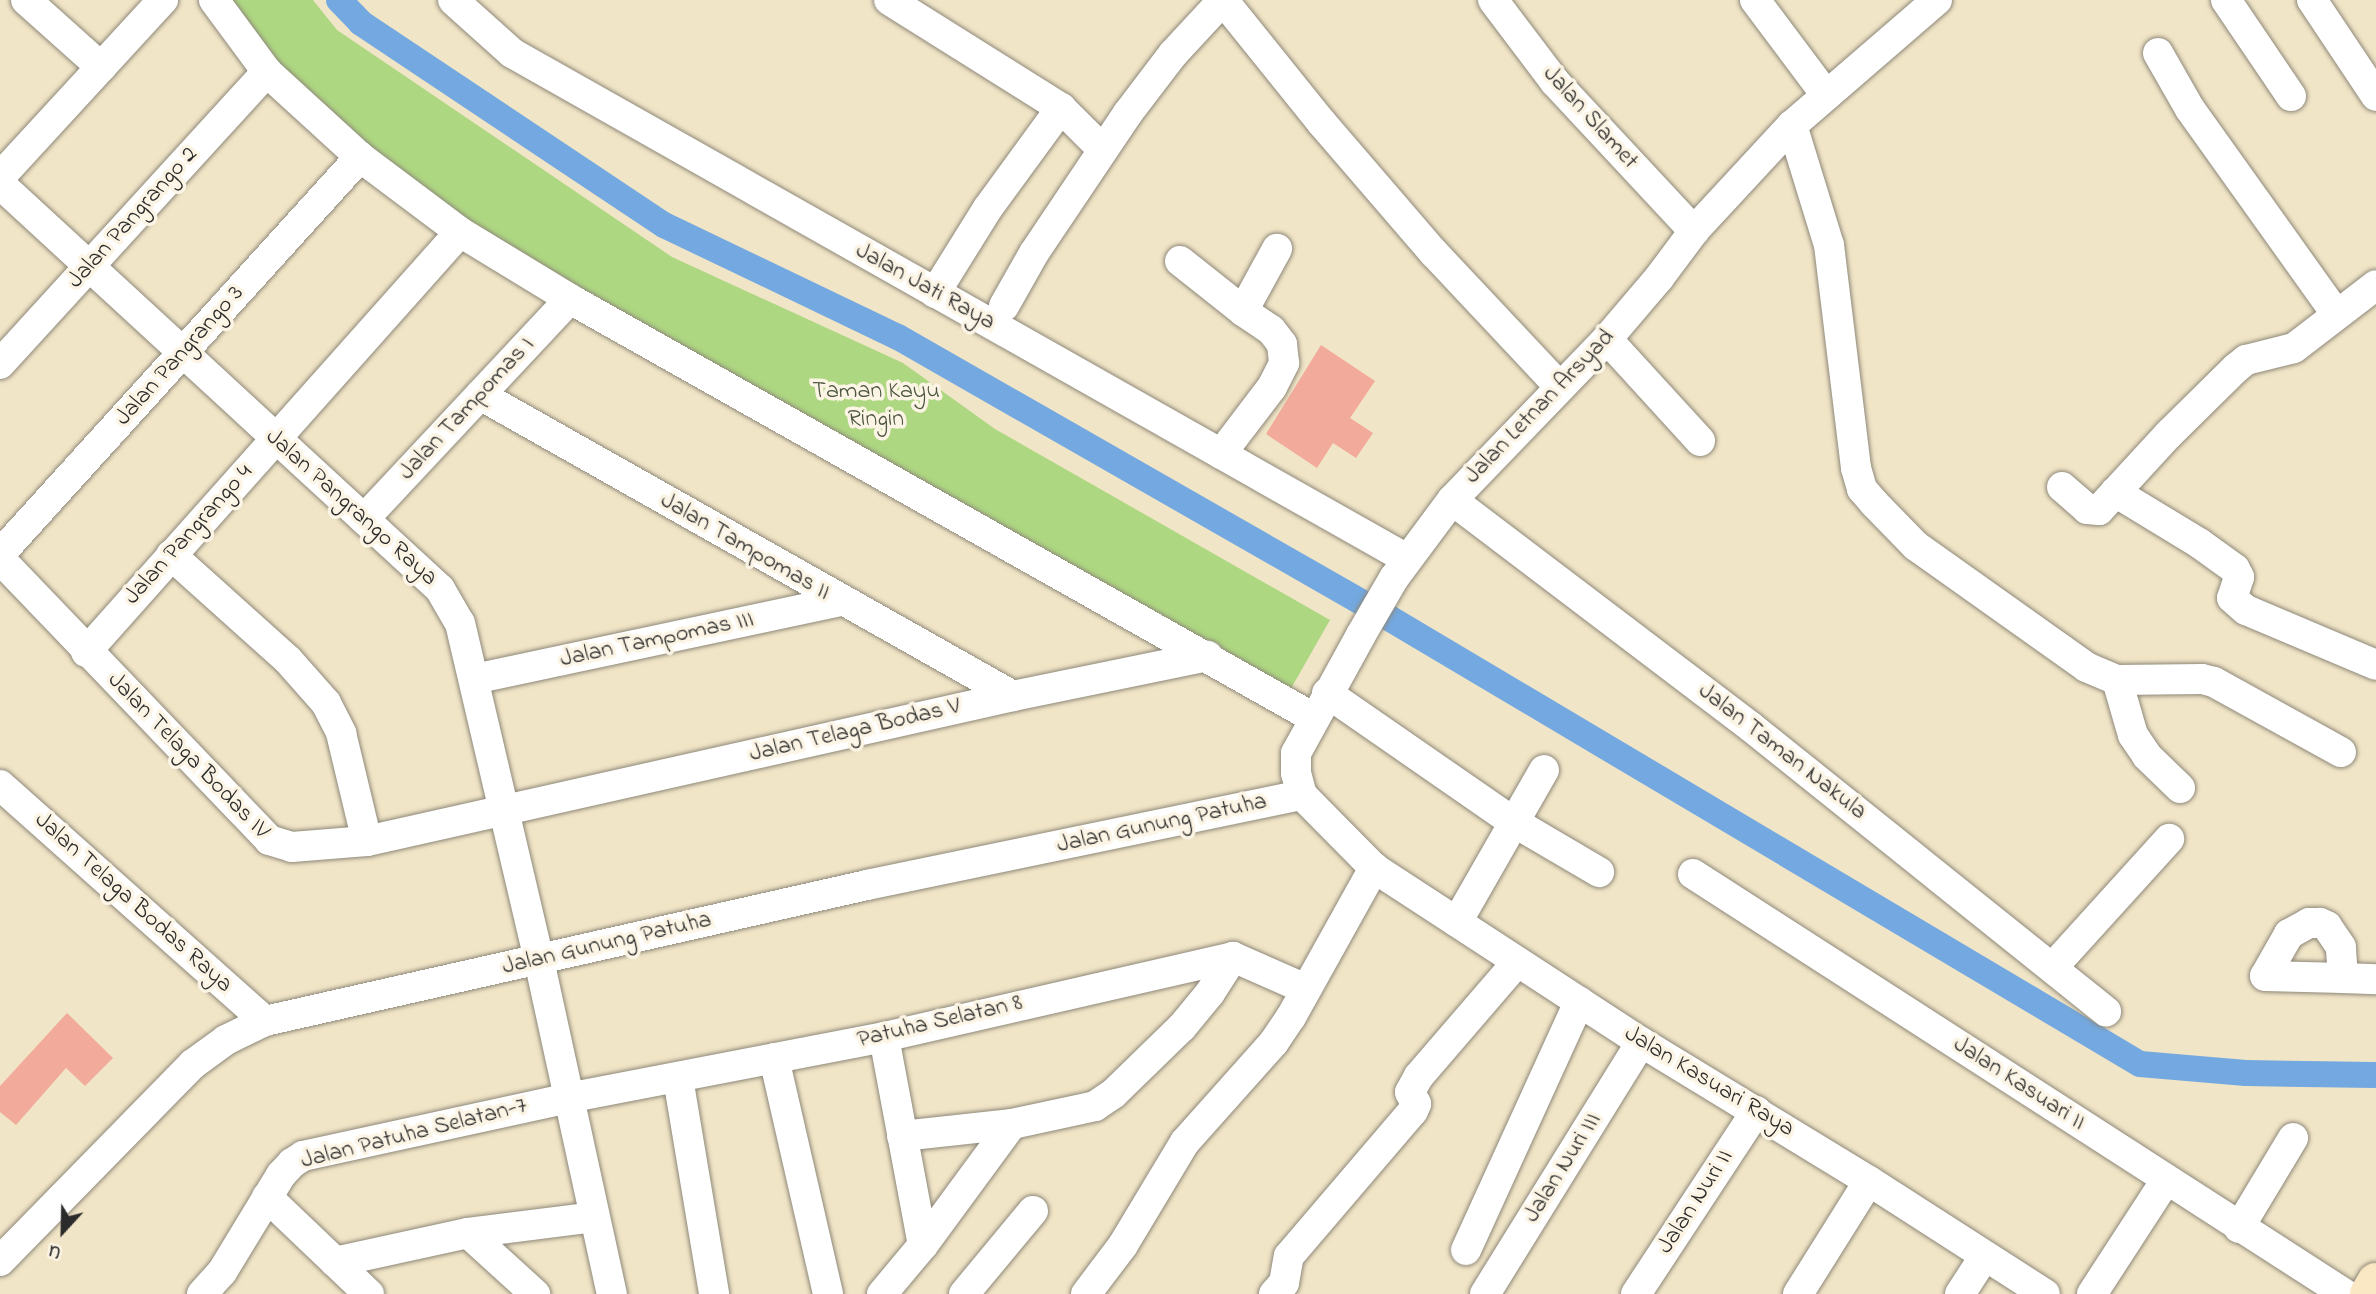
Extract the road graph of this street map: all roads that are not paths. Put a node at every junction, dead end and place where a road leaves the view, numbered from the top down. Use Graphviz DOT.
graph roads {
  1 [pos="26,0"];
  2 [pos="163,0"];
  3 [pos="214,0"];
  4 [pos="453,0"];
  5 [pos="889,0"];
  6 [pos="1223,0"];
  7 [pos="1493,0"];
  8 [pos="1755,0"];
  9 [pos="1937,0"];
  10 [pos="2226,0"];
  11 [pos="2312,0"];
  12 [pos="2158,53"];
  13 [pos="101,67"];
  14 [pos="267,72"];
  15 [pos="1826,94"];
  16 [pos="2291,96"];
  17 [pos="2376,96"];
  18 [pos="1061,108"];
  19 [pos="1792,125"];
  20 [pos="1103,150"];
  21 [pos="360,158"];
  22 [pos="0,177"];
  23 [pos="0,184"];
  24 [pos="1694,230"];
  25 [pos="460,232"];
  26 [pos="1277,249"];
  27 [pos="1180,261"];
  28 [pos="89,267"];
  29 [pos="2376,285"];
  30 [pos="935,293"];
  31 [pos="570,299"];
  32 [pos="1004,306"];
  33 [pos="1243,311"];
  34 [pos="2336,314"];
  35 [pos="1607,339"];
  36 [pos="183,353"];
  37 [pos="0,364"];
  38 [pos="1560,387"];
  39 [pos="480,395"];
  40 [pos="275,439"];
  41 [pos="1700,441"];
  42 [pos="1221,454"];
  43 [pos="2062,487"];
  44 [pos="2115,492"];
  45 [pos="1452,500"];
  46 [pos="364,519"];
  47 [pos="171,555"];
  48 [pos="0,557"];
  49 [pos="1400,569"];
  50 [pos="840,601"];
  51 [pos="86,652"];
  52 [pos="1208,656"];
  53 [pos="2376,665"];
  54 [pos="474,679"];
  55 [pos="2117,680"];
  56 [pos="1013,696"];
  57 [pos="1321,706"];
  58 [pos="2341,752"];
  59 [pos="1544,770"];
  60 [pos="0,785"];
  61 [pos="2180,788"];
  62 [pos="1302,795"];
  63 [pos="502,810"];
  64 [pos="1512,821"];
  65 [pos="2169,839"];
  66 [pos="367,841"];
  67 [pos="1374,868"];
  68 [pos="1599,872"];
  69 [pos="1693,874"];
  70 [pos="1457,922"];
  71 [pos="1233,957"];
  72 [pos="539,960"];
  73 [pos="1517,962"];
  74 [pos="2053,967"];
  75 [pos="2343,978"];
  76 [pos="2376,979"];
  77 [pos="1306,989"];
  78 [pos="1579,1002"];
  79 [pos="2106,1011"];
  80 [pos="265,1021"];
  81 [pos="884,1037"];
  82 [pos="1641,1042"];
  83 [pos="774,1058"];
  84 [pos="678,1078"];
  85 [pos="568,1098"];
  86 [pos="1756,1111"];
  87 [pos="1013,1124"];
  88 [pos="902,1136"];
  89 [pos="2293,1138"];
  90 [pos="2166,1180"];
  91 [pos="1869,1181"];
  92 [pos="267,1197"];
  93 [pos="1033,1211"];
  94 [pos="594,1217"];
  95 [pos="2239,1228"];
  96 [pos="468,1233"];
  97 [pos="923,1245"];
  98 [pos="1466,1250"];
  99 [pos="1984,1257"];
  100 [pos="0,1261"];
  101 [pos="335,1262"];
  102 [pos="2376,1282"];
  103 [pos="202,1294"];
  104 [pos="369,1294"];
  105 [pos="535,1294"];
  106 [pos="612,1294"];
  107 [pos="714,1294"];
  108 [pos="828,1294"];
  109 [pos="882,1294"];
  110 [pos="964,1294"];
  111 [pos="1086,1294"];
  112 [pos="1274,1294"];
  113 [pos="1485,1294"];
  114 [pos="1636,1294"];
  115 [pos="1798,1294"];
  116 [pos="1960,1294"];
  117 [pos="2045,1294"];
  118 [pos="2092,1294"];
  119 [pos="2345,1294"];
  120 [pos="2369,1294"];
  1 -- 13 [label="street"];
  2 -- 13 [label="street"];
  3 -- 14 [label="street"];
  4 -- 30 [label="street, Jalan Jati Raya"];
  5 -- 18 [label="street"];
  6 -- 20 [label="street"];
  6 -- 38 [label="street"];
  7 -- 24 [label="street, Jalan Slamet"];
  8 -- 15 [label="street"];
  9 -- 15 [label="street, Jalan Letnan Arsyad"];
  10 -- 16 [label="street"];
  11 -- 17 [label="street"];
  12 -- 34 [label="street"];
  13 -- 22 [label="street"];
  14 -- 21 [label="street"];
  14 -- 28 [label="street, Jalan Pangrango 2"];
  15 -- 19 [label="street, Jalan Letnan Arsyad"];
  18 -- 20 [label="street"];
  18 -- 30 [label="street"];
  19 -- 24 [label="street, Jalan Letnan Arsyad"];
  19 -- 55 [label="street"];
  20 -- 32 [label="street"];
  21 -- 25 [label="street"];
  21 -- 36 [label="street, Jalan Pangrango 3"];
  23 -- 28 [label="street, Jalan Pangrango Raya"];
  24 -- 35 [label="street, Jalan Letnan Arsyad"];
  25 -- 31 [label="street"];
  25 -- 40 [label="street, Jalan Pangrango 4"];
  26 -- 33 [label="street"];
  27 -- 33 [label="street"];
  28 -- 36 [label="street, Jalan Pangrango Raya"];
  28 -- 37 [label="street, Jalan Pangrango 2"];
  29 -- 34 [label="street"];
  30 -- 42 [label="street, Jalan Jati Raya"];
  31 -- 39 [label="street, Jalan Tampomas I"];
  31 -- 52 [label="street"];
  33 -- 42 [label="street"];
  34 -- 44 [label="street"];
  35 -- 38 [label="street, Jalan Letnan Arsyad"];
  35 -- 41 [label="street"];
  36 -- 40 [label="street, Jalan Pangrango Raya"];
  36 -- 48 [label="street, Jalan Pangrango 3"];
  38 -- 45 [label="street, Jalan Letnan Arsyad"];
  39 -- 46 [label="street, Jalan Tampomas I"];
  39 -- 50 [label="street, Jalan Tampomas II"];
  40 -- 46 [label="street, Jalan Pangrango Raya"];
  40 -- 47 [label="street, Jalan Pangrango 4"];
  42 -- 49 [label="street, Jalan Jati Raya"];
  43 -- 44 [label="street"];
  44 -- 53 [label="street"];
  45 -- 49 [label="street, Jalan Letnan Arsyad"];
  45 -- 74 [label="street, Jalan Taman Nakula"];
  46 -- 54 [label="street, Jalan Pangrango Raya"];
  47 -- 51 [label="street, Jalan Pangrango 4"];
  47 -- 66 [label="street"];
  48 -- 51 [label="street, Jalan Telaga Bodas IV"];
  49 -- 57 [label="street, Jalan Letnan Arsyad"];
  50 -- 54 [label="street, Jalan Tampomas III"];
  50 -- 56 [label="street, Jalan Tampomas II"];
  51 -- 66 [label="street, Jalan Telaga Bodas IV"];
  52 -- 56 [label="street, Jalan Telaga Bodas V"];
  52 -- 57 [label="street"];
  54 -- 63 [label="street, Jalan Pangrango Raya"];
  55 -- 58 [label="street"];
  55 -- 61 [label="street"];
  56 -- 63 [label="street, Jalan Telaga Bodas V"];
  57 -- 62 [label="street, Jalan Letnan Arsyad"];
  57 -- 64 [label="street"];
  59 -- 64 [label="street"];
  60 -- 80 [label="street, Jalan Telaga Bodas Raya"];
  62 -- 67 [label="street"];
  62 -- 72 [label="street, Jalan Gunung Patuha"];
  63 -- 66 [label="street, Jalan Telaga Bodas IV"];
  63 -- 72 [label="street, Jalan Pangrango Raya"];
  64 -- 68 [label="street"];
  64 -- 70 [label="street"];
  65 -- 74 [label="street"];
  67 -- 70 [label="street, Jalan Kasuari Raya"];
  67 -- 77 [label="street"];
  69 -- 90 [label="street, Jalan Kasuari II"];
  70 -- 73 [label="street, Jalan Kasuari Raya"];
  71 -- 77 [label="street"];
  71 -- 81 [label="street, Patuha Selatan 8"];
  71 -- 87 [label="street"];
  72 -- 80 [label="street, Jalan Gunung Patuha"];
  72 -- 85 [label="street, Jalan Pangrango Raya"];
  73 -- 78 [label="street, Jalan Kasuari Raya"];
  73 -- 112 [label="street"];
  74 -- 79 [label="street, Jalan Taman Nakula"];
  75 -- 75 [label="street"];
  75 -- 76 [label="street"];
  77 -- 111 [label="street"];
  78 -- 82 [label="street, Jalan Kasuari Raya"];
  78 -- 98 [label="street"];
  80 -- 100 [label="street, Jalan Gunung Patuha"];
  81 -- 83 [label="street, Patuha Selatan 8"];
  81 -- 88 [label="street"];
  82 -- 86 [label="street, Jalan Kasuari Raya"];
  82 -- 113 [label="street, Jalan Nuri III"];
  83 -- 84 [label="street, Patuha Selatan 8"];
  83 -- 108 [label="street"];
  84 -- 85 [label="street, Patuha Selatan 8"];
  84 -- 107 [label="street"];
  85 -- 92 [label="street, Jalan Patuha Selatan-7"];
  85 -- 94 [label="street, Jalan Pangrango Raya"];
  86 -- 91 [label="street, Jalan Kasuari Raya"];
  86 -- 114 [label="street, Jalan Nuri II"];
  87 -- 88 [label="street"];
  87 -- 97 [label="street"];
  88 -- 97 [label="street"];
  89 -- 95 [label="street"];
  90 -- 95 [label="street, Jalan Kasuari II"];
  90 -- 118 [label="street"];
  91 -- 99 [label="street, Jalan Kasuari Raya"];
  91 -- 115 [label="street"];
  92 -- 101 [label="street"];
  92 -- 103 [label="street, Jalan Patuha Selatan-7"];
  93 -- 110 [label="street"];
  94 -- 96 [label="street"];
  94 -- 106 [label="street, Jalan Pangrango Raya"];
  95 -- 119 [label="street, Jalan Kasuari II"];
  96 -- 101 [label="street"];
  96 -- 105 [label="street"];
  97 -- 109 [label="street"];
  99 -- 116 [label="street"];
  99 -- 117 [label="street, Jalan Kasuari Raya"];
  101 -- 104 [label="street"];
  102 -- 120 [label="street"];
}
